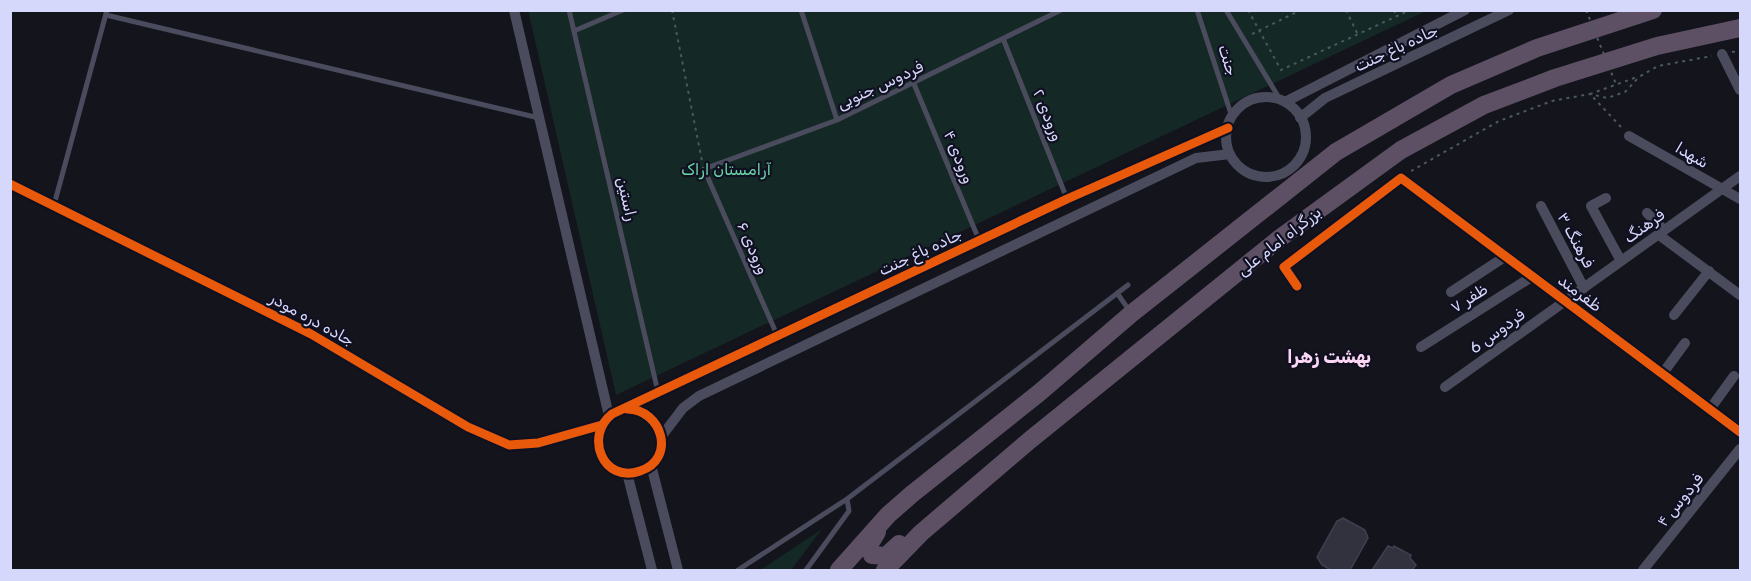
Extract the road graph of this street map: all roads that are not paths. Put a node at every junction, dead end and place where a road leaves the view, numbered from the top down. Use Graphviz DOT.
graph roads {
  1 [pos="514,10"];
  2 [pos="569,10"];
  3 [pos="623,10"];
  4 [pos="801,10"];
  5 [pos="1061,10"];
  6 [pos="1197,10"];
  7 [pos="1226,10"];
  8 [pos="1465,10"];
  9 [pos="1509,10"];
  10 [pos="1653,10"];
  11 [pos="106,13"];
  12 [pos="1740,28"];
  13 [pos="574,31"];
  14 [pos="1004,41"];
  15 [pos="1722,54"];
  16 [pos="914,84"];
  17 [pos="1740,90"];
  18 [pos="1283,102"];
  19 [pos="539,118"];
  20 [pos="1300,118"];
  21 [pos="837,120"];
  22 [pos="1230,122"];
  23 [pos="1629,136"];
  24 [pos="1230,154"];
  25 [pos="704,170"];
  26 [pos="1740,176"];
  27 [pos="10,184"];
  28 [pos="1721,189"];
  29 [pos="1606,198"];
  30 [pos="1067,199"];
  31 [pos="1740,199"];
  32 [pos="54,205"];
  33 [pos="1541,206"];
  34 [pos="1647,213"];
  35 [pos="1661,232"];
  36 [pos="979,241"];
  37 [pos="1506,256"];
  38 [pos="1621,261"];
  39 [pos="1709,271"];
  40 [pos="1533,276"];
  41 [pos="889,283"];
  42 [pos="1128,285"];
  43 [pos="1297,286"];
  44 [pos="1584,288"];
  45 [pos="1451,292"];
  46 [pos="1117,293"];
  47 [pos="1740,295"];
  48 [pos="897,300"];
  49 [pos="1566,301"];
  50 [pos="1131,314"];
  51 [pos="1674,315"];
  52 [pos="777,337"];
  53 [pos="1685,344"];
  54 [pos="1421,347"];
  55 [pos="1662,373"];
  56 [pos="1734,376"];
  57 [pos="1445,387"];
  58 [pos="658,393"];
  59 [pos="627,409"];
  60 [pos="1710,409"];
  61 [pos="605,421"];
  62 [pos="1740,432"];
  63 [pos="661,437"];
  64 [pos="1740,449"];
  65 [pos="651,465"];
  66 [pos="627,473"];
  67 [pos="912,494"];
  68 [pos="848,499"];
  69 [pos="936,520"];
  70 [pos="1645,568"];
  71 [pos="652,570"];
  72 [pos="678,570"];
  73 [pos="738,570"];
  74 [pos="806,570"];
  75 [pos="839,570"];
  76 [pos="885,570"];
  77 [pos="1658,570"];
  1 -- 19 [label="street"];
  2 -- 13 [label="lane, راستین"];
  3 -- 13 [label="lane"];
  4 -- 21 [label="lane"];
  5 -- 14 [label="lane, فردوس جنوبی"];
  6 -- 22 [label="lane, جنت"];
  7 -- 18 [label="lane, جنت"];
  8 -- 18 [label="street, جاده باغ جنت"];
  9 -- 20 [label="street, جاده باغ جنت"];
  10 -- 50 [label="highway"];
  11 -- 19 [label="lane"];
  11 -- 32 [label="lane"];
  12 -- 69 [label="highway, بزرگراه امام علی"];
  13 -- 58 [label="lane, راستین"];
  14 -- 16 [label="lane, فردوس جنوبی"];
  14 -- 30 [label="lane, ورودی ۲"];
  15 -- 17 [label="street"];
  16 -- 21 [label="lane, فردوس جنوبی"];
  16 -- 36 [label="lane, ورودی ۴"];
  18 -- 20 [label="street"];
  18 -- 22 [label="street"];
  19 -- 61 [label="street"];
  20 -- 24 [label="street"];
  21 -- 25 [label="lane, فردوس جنوبی"];
  22 -- 24 [label="street"];
  22 -- 30 [label="street, جاده باغ جنت"];
  23 -- 28 [label="street, شهدا"];
  24 -- 48 [label="street, جاده باغ جنت"];
  25 -- 52 [label="lane, ورودی ۶"];
  26 -- 28 [label="street, فرهنگ"];
  27 -- 32 [label="street, جاده دره مودر"];
  28 -- 31 [label="street, شهدا"];
  28 -- 35 [label="street, فرهنگ"];
  29 -- 38 [label="street"];
  30 -- 36 [label="street, جاده باغ جنت"];
  32 -- 61 [label="street, جاده دره مودر"];
  33 -- 44 [label="street, فرهنگ ۳"];
  34 -- 35 [label="street"];
  35 -- 38 [label="street, فرهنگ"];
  35 -- 39 [label="street"];
  36 -- 41 [label="street, جاده باغ جنت"];
  37 -- 40 [label="street, ظفرمند"];
  37 -- 43 [label="street, ظفرمند"];
  37 -- 45 [label="street"];
  38 -- 44 [label="street, فرهنگ"];
  39 -- 47 [label="street"];
  39 -- 51 [label="street"];
  40 -- 49 [label="street, ظفرمند"];
  40 -- 54 [label="street, ظفر ۷"];
  41 -- 48 [label="street"];
  41 -- 52 [label="street, جاده باغ جنت"];
  42 -- 46 [label="lane"];
  44 -- 49 [label="street, فرهنگ"];
  46 -- 50 [label="lane"];
  46 -- 68 [label="lane"];
  48 -- 63 [label="street, جاده باغ جنت"];
  49 -- 55 [label="street, ظفرمند"];
  49 -- 57 [label="street, فردوس 6"];
  50 -- 67 [label="highway"];
  52 -- 58 [label="street, جاده باغ جنت"];
  53 -- 55 [label="street"];
  55 -- 60 [label="street, ظفرمند"];
  56 -- 60 [label="street"];
  58 -- 59 [label="street, جاده باغ جنت"];
  59 -- 61 [label="street"];
  59 -- 63 [label="street"];
  60 -- 62 [label="street, ظفرمند"];
  61 -- 66 [label="street"];
  63 -- 65 [label="street"];
  64 -- 70 [label="street, فردوس ۴"];
  65 -- 66 [label="street"];
  65 -- 72 [label="street"];
  66 -- 71 [label="street"];
  67 -- 69 [label="highway"];
  67 -- 75 [label="highway"];
  68 -- 73 [label="lane"];
  68 -- 74 [label="lane"];
  69 -- 76 [label="highway, بزرگراه امام علی"];
  70 -- 77 [label="street"];
}
